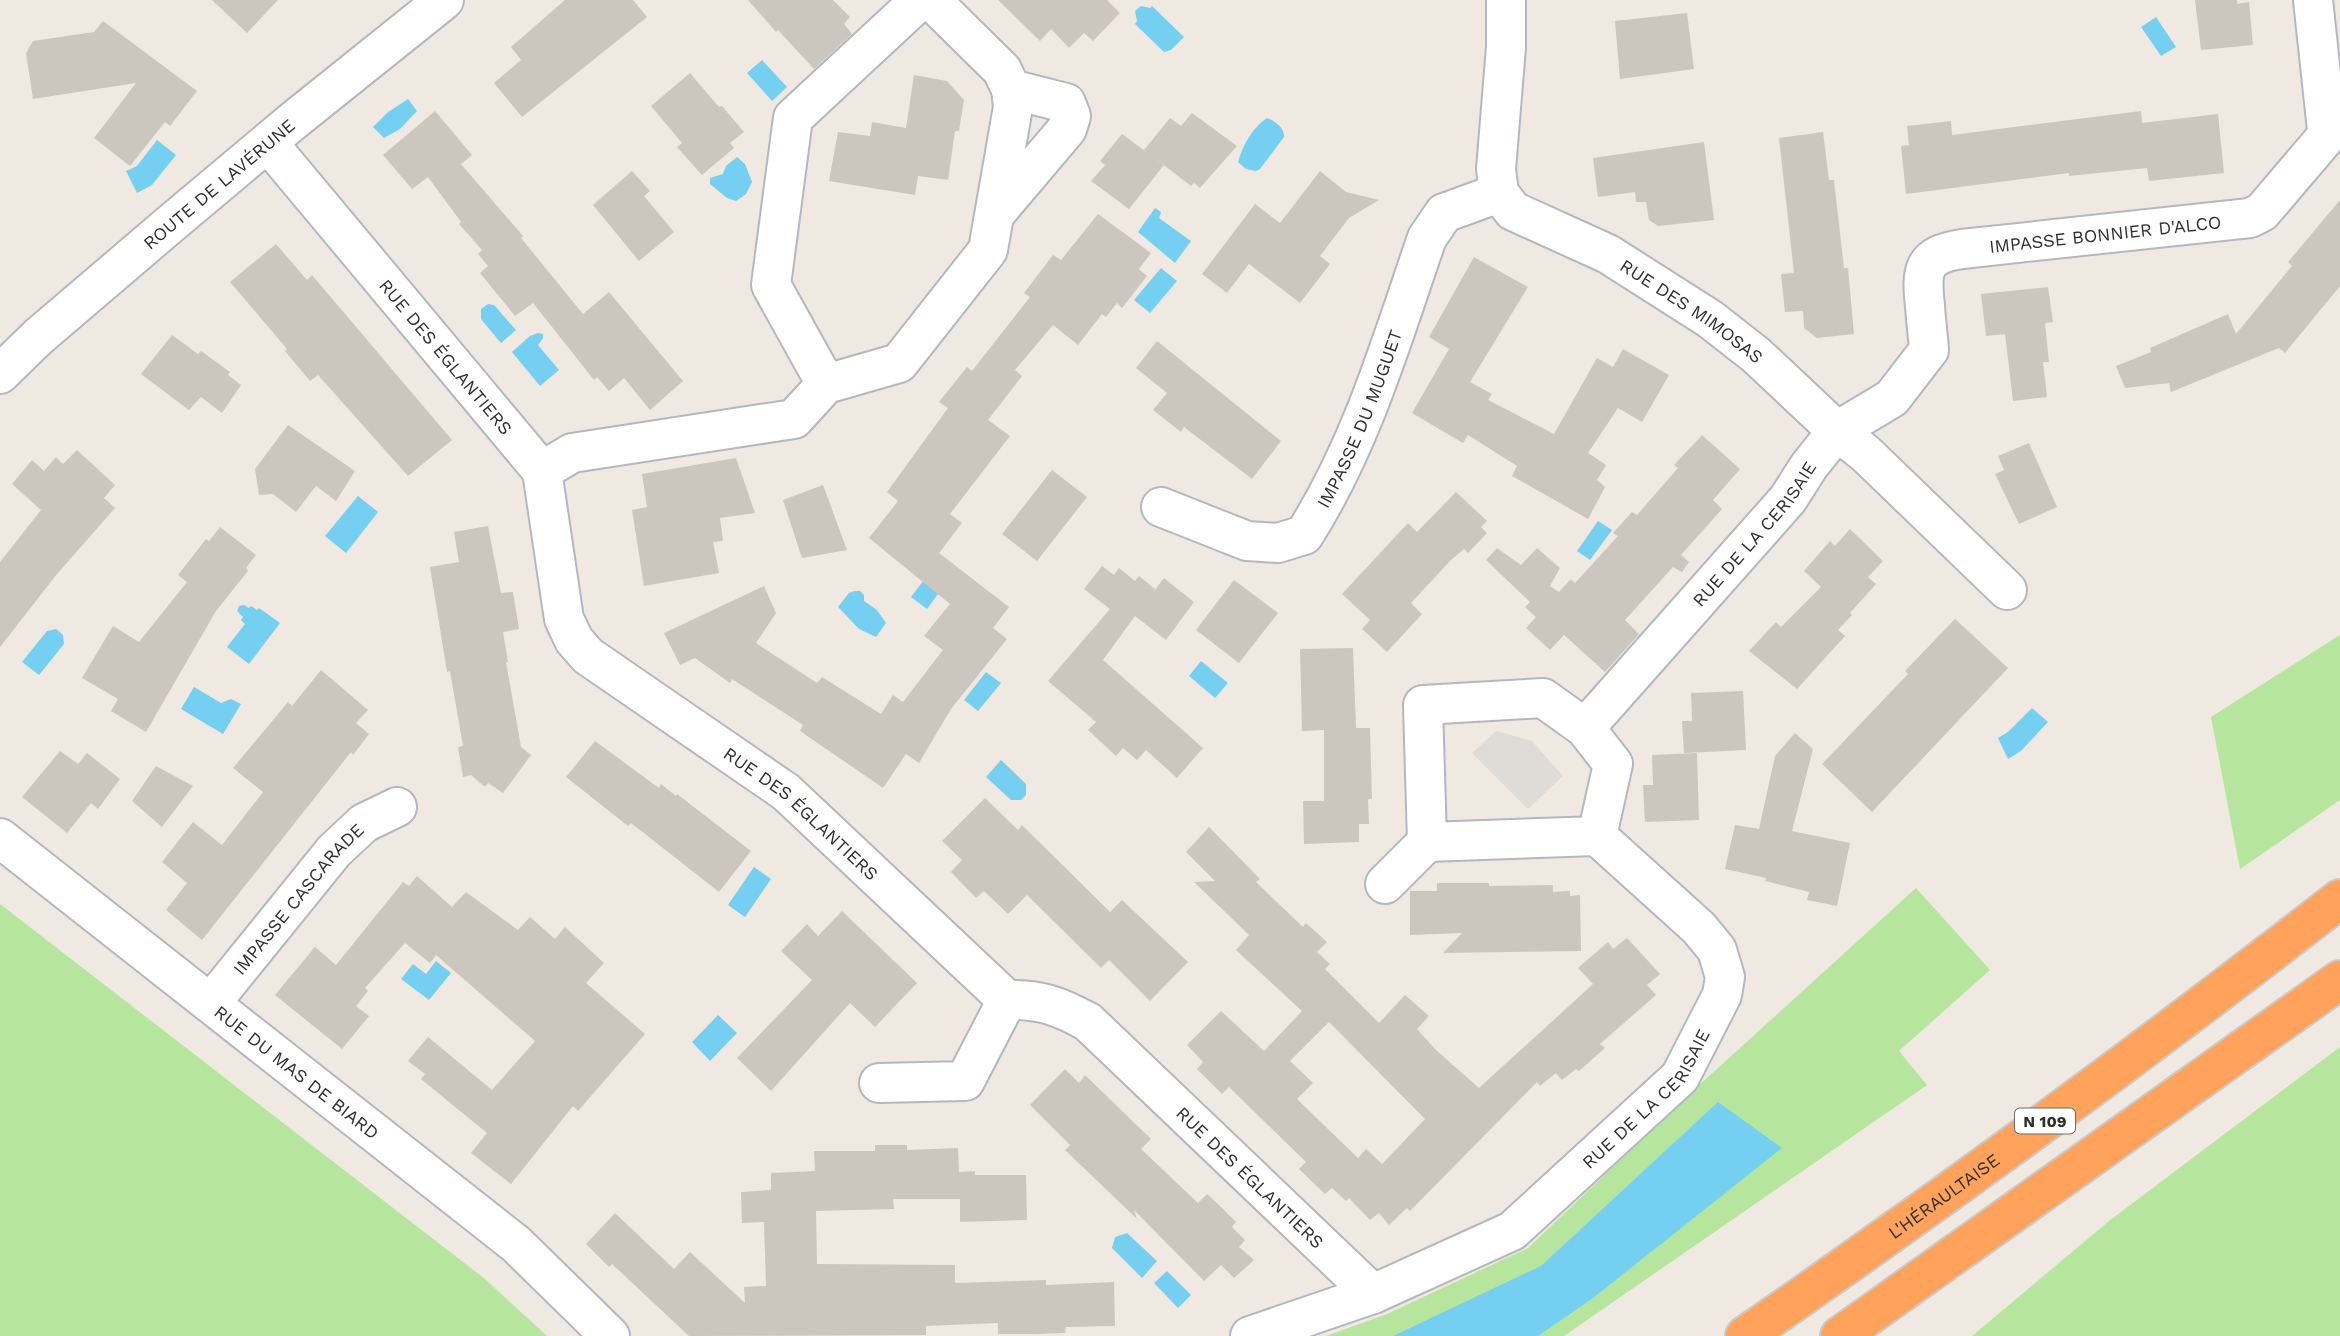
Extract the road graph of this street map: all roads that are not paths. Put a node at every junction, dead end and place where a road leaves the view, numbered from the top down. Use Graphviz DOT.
graph roads {
  1 [pos="444,0"];
  2 [pos="920,0"];
  3 [pos="931,0"];
  4 [pos="1506,0"];
  5 [pos="2313,0"];
  6 [pos="1011,89"];
  7 [pos="268,143"];
  8 [pos="1499,193"];
  9 [pos="994,216"];
  10 [pos="0,374"];
  11 [pos="826,384"];
  12 [pos="1837,431"];
  13 [pos="542,471"];
  14 [pos="1160,507"];
  15 [pos="2007,590"];
  16 [pos="1585,728"];
  17 [pos="397,807"];
  18 [pos="1597,836"];
  19 [pos="0,838"];
  20 [pos="1427,842"];
  21 [pos="1385,884"];
  22 [pos="2340,899"];
  23 [pos="2340,979"];
  24 [pos="1007,1000"];
  25 [pos="211,1003"];
  26 [pos="879,1083"];
  27 [pos="1373,1294"];
  28 [pos="599,1325"];
  29 [pos="1250,1336"];
  30 [pos="1745,1336"];
  31 [pos="1840,1336"];
  1 -- 7 [label="street, ROUTE DE LAVÉRUNE"];
  2 -- 11 [label="street"];
  3 -- 6 [label="street"];
  4 -- 8 [label="street"];
  5 -- 12 [label="street, IMPASSE BONNIER D'ALCO"];
  6 -- 9 [label="street"];
  6 -- 9 [label="street"];
  7 -- 10 [label="street, ROUTE DE LAVÉRUNE"];
  7 -- 13 [label="street, RUE DES ÉGLANTIERS"];
  8 -- 12 [label="street, RUE DES MIMOSAS"];
  8 -- 14 [label="street, IMPASSE DU MUGUET"];
  9 -- 11 [label="street"];
  11 -- 13 [label="street"];
  12 -- 15 [label="street, RUE DES MIMOSAS"];
  12 -- 16 [label="street, RUE DE LA CERISAIE"];
  13 -- 24 [label="street, RUE DES ÉGLANTIERS"];
  16 -- 18 [label="street"];
  16 -- 20 [label="street"];
  17 -- 25 [label="street, IMPASSE CASCARADE"];
  18 -- 20 [label="street"];
  18 -- 27 [label="street, RUE DE LA CERISAIE"];
  19 -- 25 [label="street, RUE DU MAS DE BIARD"];
  20 -- 21 [label="street"];
  22 -- 30 [label="highway, L'HÉRAULTAISE / N 109"];
  23 -- 31 [label="highway"];
  24 -- 26 [label="street"];
  24 -- 27 [label="street, RUE DES ÉGLANTIERS"];
  25 -- 28 [label="street, RUE DU MAS DE BIARD"];
  27 -- 29 [label="street"];
}
